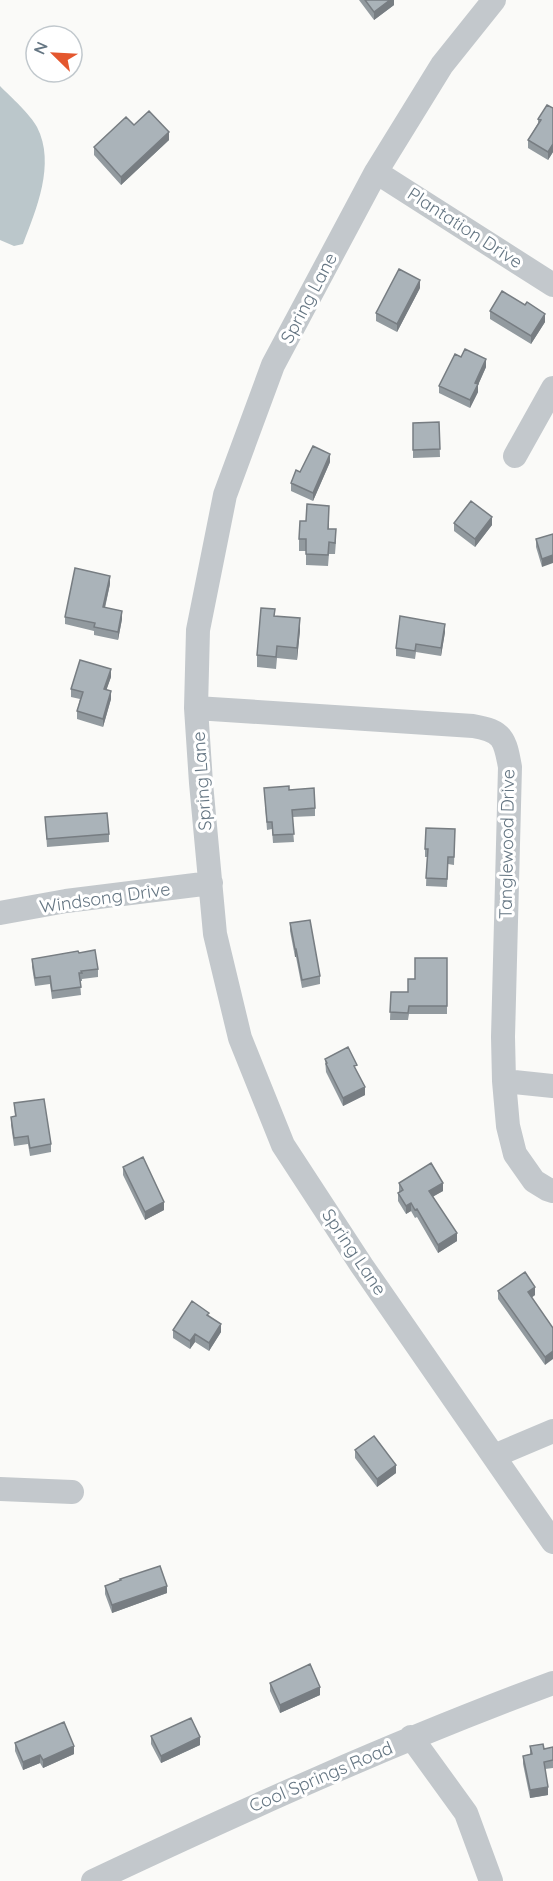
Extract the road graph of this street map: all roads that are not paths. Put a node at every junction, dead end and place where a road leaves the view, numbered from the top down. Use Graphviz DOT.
graph roads {
  1 [pos="494,0"];
  2 [pos="376,172"];
  3 [pos="553,285"];
  4 [pos="553,388"];
  5 [pos="515,456"];
  6 [pos="196,708"];
  7 [pos="211,884"];
  8 [pos="0,913"];
  9 [pos="504,1081"];
  10 [pos="553,1086"];
  11 [pos="553,1191"];
  12 [pos="553,1431"];
  13 [pos="494,1456"];
  14 [pos="0,1489"];
  15 [pos="72,1492"];
  16 [pos="553,1542"];
  17 [pos="553,1683"];
  18 [pos="411,1737"];
  19 [pos="93,1881"];
  20 [pos="491,1881"];
  1 -- 2 [label="street, Spring Lane"];
  2 -- 3 [label="street, Plantation Drive"];
  2 -- 6 [label="street, Spring Lane"];
  4 -- 5 [label="street"];
  6 -- 7 [label="street, Spring Lane"];
  6 -- 9 [label="street, Tanglewood Drive"];
  7 -- 8 [label="street, Windsong Drive"];
  7 -- 13 [label="street, Spring Lane"];
  9 -- 10 [label="street"];
  9 -- 11 [label="street, Tanglewood Drive"];
  12 -- 13 [label="street"];
  13 -- 16 [label="street, Spring Lane"];
  14 -- 15 [label="street"];
  17 -- 18 [label="street, Cool Springs Road"];
  18 -- 19 [label="street, Cool Springs Road"];
  18 -- 20 [label="street"];
}
